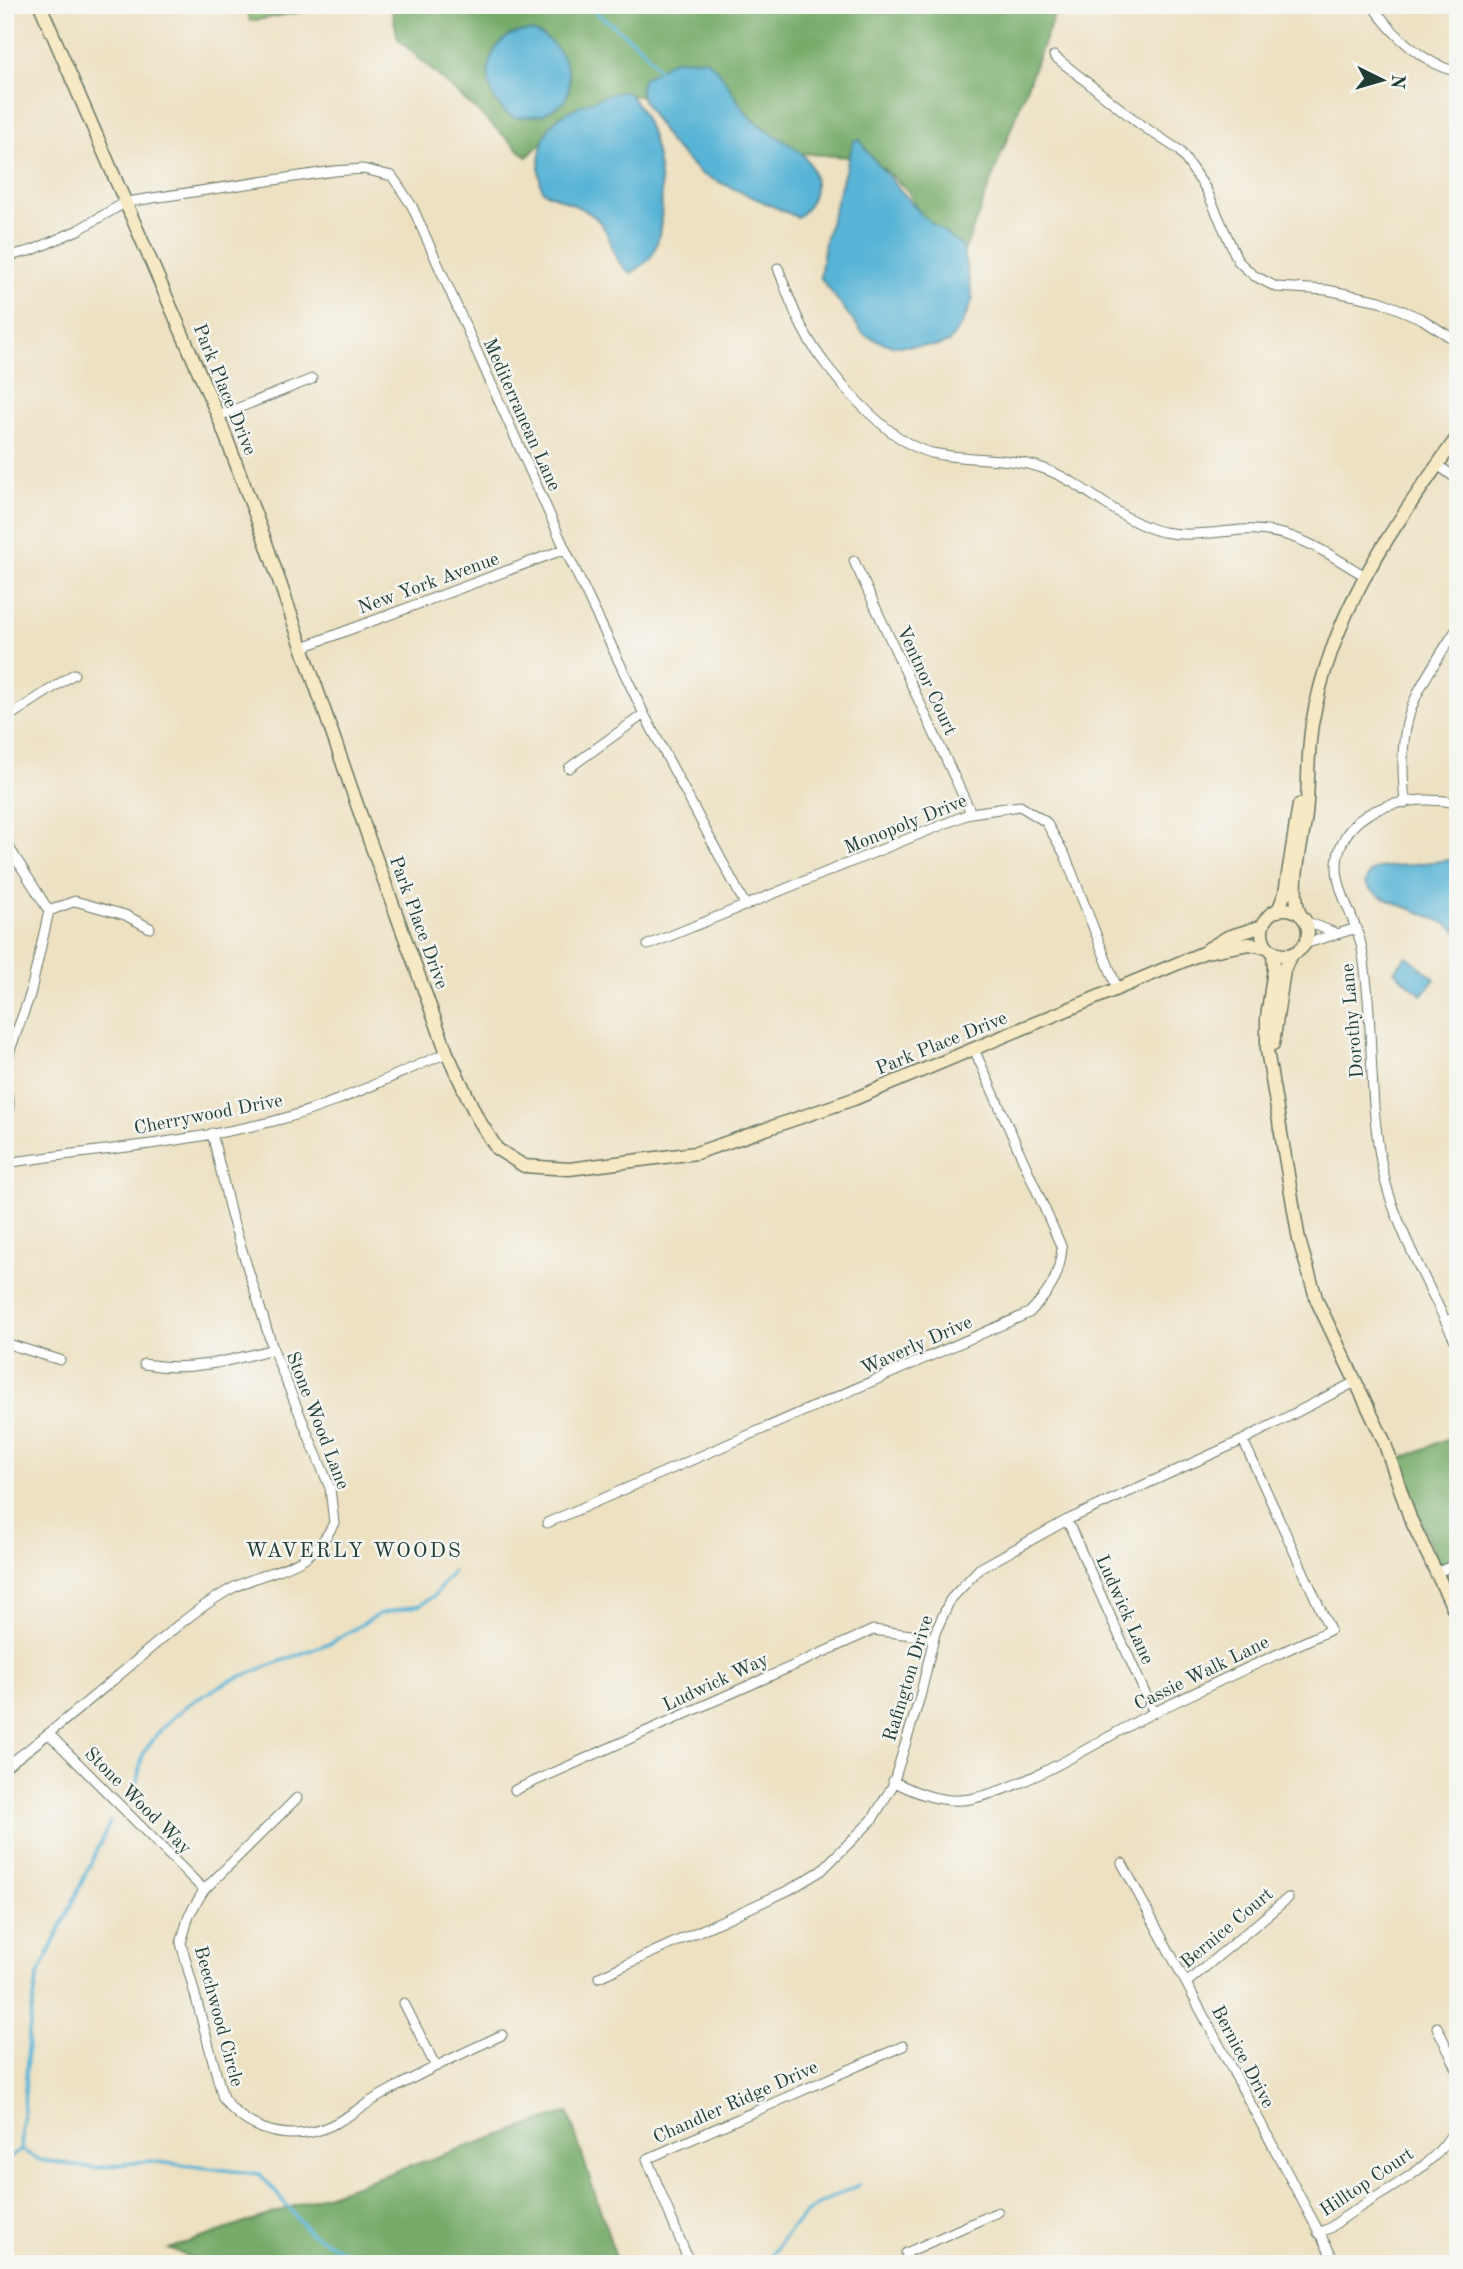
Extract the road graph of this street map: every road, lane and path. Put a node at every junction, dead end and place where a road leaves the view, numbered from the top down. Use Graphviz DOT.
graph roads {
  1 [pos="40,5"];
  2 [pos="1372,5"];
  3 [pos="1054,56"];
  4 [pos="1458,72"];
  5 [pos="126,202"];
  6 [pos="5,257"];
  7 [pos="778,268"];
  8 [pos="1458,342"];
  9 [pos="312,379"];
  10 [pos="218,416"];
  11 [pos="1458,436"];
  12 [pos="1438,465"];
  13 [pos="1458,480"];
  14 [pos="565,549"];
  15 [pos="854,561"];
  16 [pos="1363,575"];
  17 [pos="1458,627"];
  18 [pos="303,647"];
  19 [pos="74,674"];
  20 [pos="645,714"];
  21 [pos="5,719"];
  22 [pos="569,768"];
  23 [pos="1306,785"];
  24 [pos="1405,803"];
  25 [pos="1458,803"];
  26 [pos="971,813"];
  27 [pos="5,841"];
  28 [pos="747,906"];
  29 [pos="49,911"];
  30 [pos="1278,911"];
  31 [pos="1302,918"];
  32 [pos="1263,926"];
  33 [pos="150,928"];
  34 [pos="1357,928"];
  35 [pos="1334,933"];
  36 [pos="1304,944"];
  37 [pos="648,945"];
  38 [pos="1270,949"];
  39 [pos="1205,952"];
  40 [pos="1291,954"];
  41 [pos="1117,988"];
  42 [pos="974,1049"];
  43 [pos="447,1053"];
  44 [pos="1270,1061"];
  45 [pos="5,1081"];
  46 [pos="212,1133"];
  47 [pos="5,1151"];
  48 [pos="5,1163"];
  49 [pos="1458,1316"];
  50 [pos="1446,1321"];
  51 [pos="5,1343"];
  52 [pos="1458,1347"];
  53 [pos="273,1349"];
  54 [pos="60,1360"];
  55 [pos="144,1364"];
  56 [pos="1354,1382"];
  57 [pos="1243,1440"];
  58 [pos="1067,1521"];
  59 [pos="547,1524"];
  60 [pos="1458,1563"];
  61 [pos="1438,1572"];
  62 [pos="1458,1618"];
  63 [pos="934,1638"];
  64 [pos="1154,1713"];
  65 [pos="49,1734"];
  66 [pos="5,1767"];
  67 [pos="893,1782"];
  68 [pos="515,1790"];
  69 [pos="297,1798"];
  70 [pos="1122,1863"];
  71 [pos="204,1890"];
  72 [pos="1288,1898"];
  73 [pos="599,1977"];
  74 [pos="1186,1983"];
  75 [pos="404,2003"];
  76 [pos="1437,2026"];
  77 [pos="502,2035"];
  78 [pos="903,2046"];
  79 [pos="435,2065"];
  80 [pos="1458,2071"];
  81 [pos="1458,2123"];
  82 [pos="998,2212"];
  83 [pos="1318,2233"];
  84 [pos="690,2264"];
  85 [pos="911,2264"];
  86 [pos="1336,2264"];
  1 -- 5 [label="street, Park Place Drive"];
  2 -- 4 [label="street"];
  3 -- 8 [label="street"];
  5 -- 6 [label="street"];
  5 -- 10 [label="street, Park Place Drive"];
  5 -- 14 [label="street, Mediterranean Lane"];
  7 -- 16 [label="street"];
  9 -- 10 [label="street"];
  10 -- 18 [label="street, Park Place Drive"];
  11 -- 12 [label="street"];
  12 -- 13 [label="street"];
  12 -- 16 [label="street"];
  14 -- 18 [label="street, New York Avenue"];
  14 -- 20 [label="street, Mediterranean Lane"];
  15 -- 26 [label="street, Ventnor Court"];
  16 -- 23 [label="street"];
  17 -- 24 [label="street"];
  18 -- 43 [label="street, Park Place Drive"];
  19 -- 21 [label="street"];
  20 -- 22 [label="street"];
  20 -- 28 [label="street, Mediterranean Lane"];
  23 -- 30 [label="street"];
  23 -- 31 [label="street"];
  24 -- 25 [label="street, Dorothy Lane"];
  24 -- 34 [label="street, Dorothy Lane"];
  26 -- 28 [label="street, Monopoly Drive"];
  26 -- 41 [label="street, Monopoly Drive"];
  27 -- 29 [label="street"];
  28 -- 37 [label="street, Monopoly Drive"];
  29 -- 33 [label="street"];
  29 -- 45 [label="street"];
  30 -- 31 [label="street"];
  30 -- 32 [label="street"];
  31 -- 35 [label="street"];
  31 -- 36 [label="street"];
  32 -- 38 [label="street"];
  32 -- 39 [label="street, Park Place Drive"];
  34 -- 35 [label="street"];
  34 -- 50 [label="street, Dorothy Lane"];
  35 -- 36 [label="street"];
  36 -- 40 [label="street"];
  38 -- 39 [label="street, Park Place Drive"];
  38 -- 40 [label="street"];
  38 -- 44 [label="street"];
  39 -- 41 [label="street, Park Place Drive"];
  40 -- 44 [label="street"];
  41 -- 42 [label="street, Park Place Drive"];
  42 -- 43 [label="street, Park Place Drive"];
  42 -- 59 [label="street, Waverly Drive"];
  43 -- 46 [label="street, Cherrywood Drive"];
  44 -- 56 [label="street"];
  45 -- 47 [label="street"];
  46 -- 48 [label="street, Cherrywood Drive"];
  46 -- 53 [label="street, Stone Wood Lane"];
  49 -- 50 [label="street"];
  50 -- 52 [label="street, Dorothy Lane"];
  51 -- 54 [label="street"];
  53 -- 55 [label="street"];
  53 -- 65 [label="street, Stone Wood Lane"];
  56 -- 57 [label="street, Rafington Drive"];
  56 -- 61 [label="street"];
  57 -- 58 [label="street, Rafington Drive"];
  57 -- 64 [label="street, Cassie Walk Lane"];
  58 -- 63 [label="street, Rafington Drive"];
  58 -- 64 [label="street, Ludwick Lane"];
  60 -- 61 [label="street"];
  61 -- 62 [label="street"];
  63 -- 67 [label="street, Rafington Drive"];
  63 -- 68 [label="street, Ludwick Way"];
  64 -- 67 [label="street, Cassie Walk Lane"];
  65 -- 66 [label="street, Stone Wood Lane"];
  65 -- 71 [label="street, Stone Wood Way"];
  67 -- 73 [label="street, Rafington Drive"];
  69 -- 71 [label="street, Beechwood Circle"];
  70 -- 74 [label="street, Bernice Drive"];
  71 -- 79 [label="street, Beechwood Circle"];
  72 -- 74 [label="street, Bernice Court"];
  74 -- 83 [label="street, Bernice Drive"];
  75 -- 79 [label="street"];
  76 -- 80 [label="street"];
  77 -- 79 [label="street, Beechwood Circle"];
  78 -- 84 [label="street, Chandler Ridge Drive"];
  81 -- 83 [label="street, Hilltop Court"];
  82 -- 85 [label="street"];
  83 -- 86 [label="street, Bernice Drive"];
}
